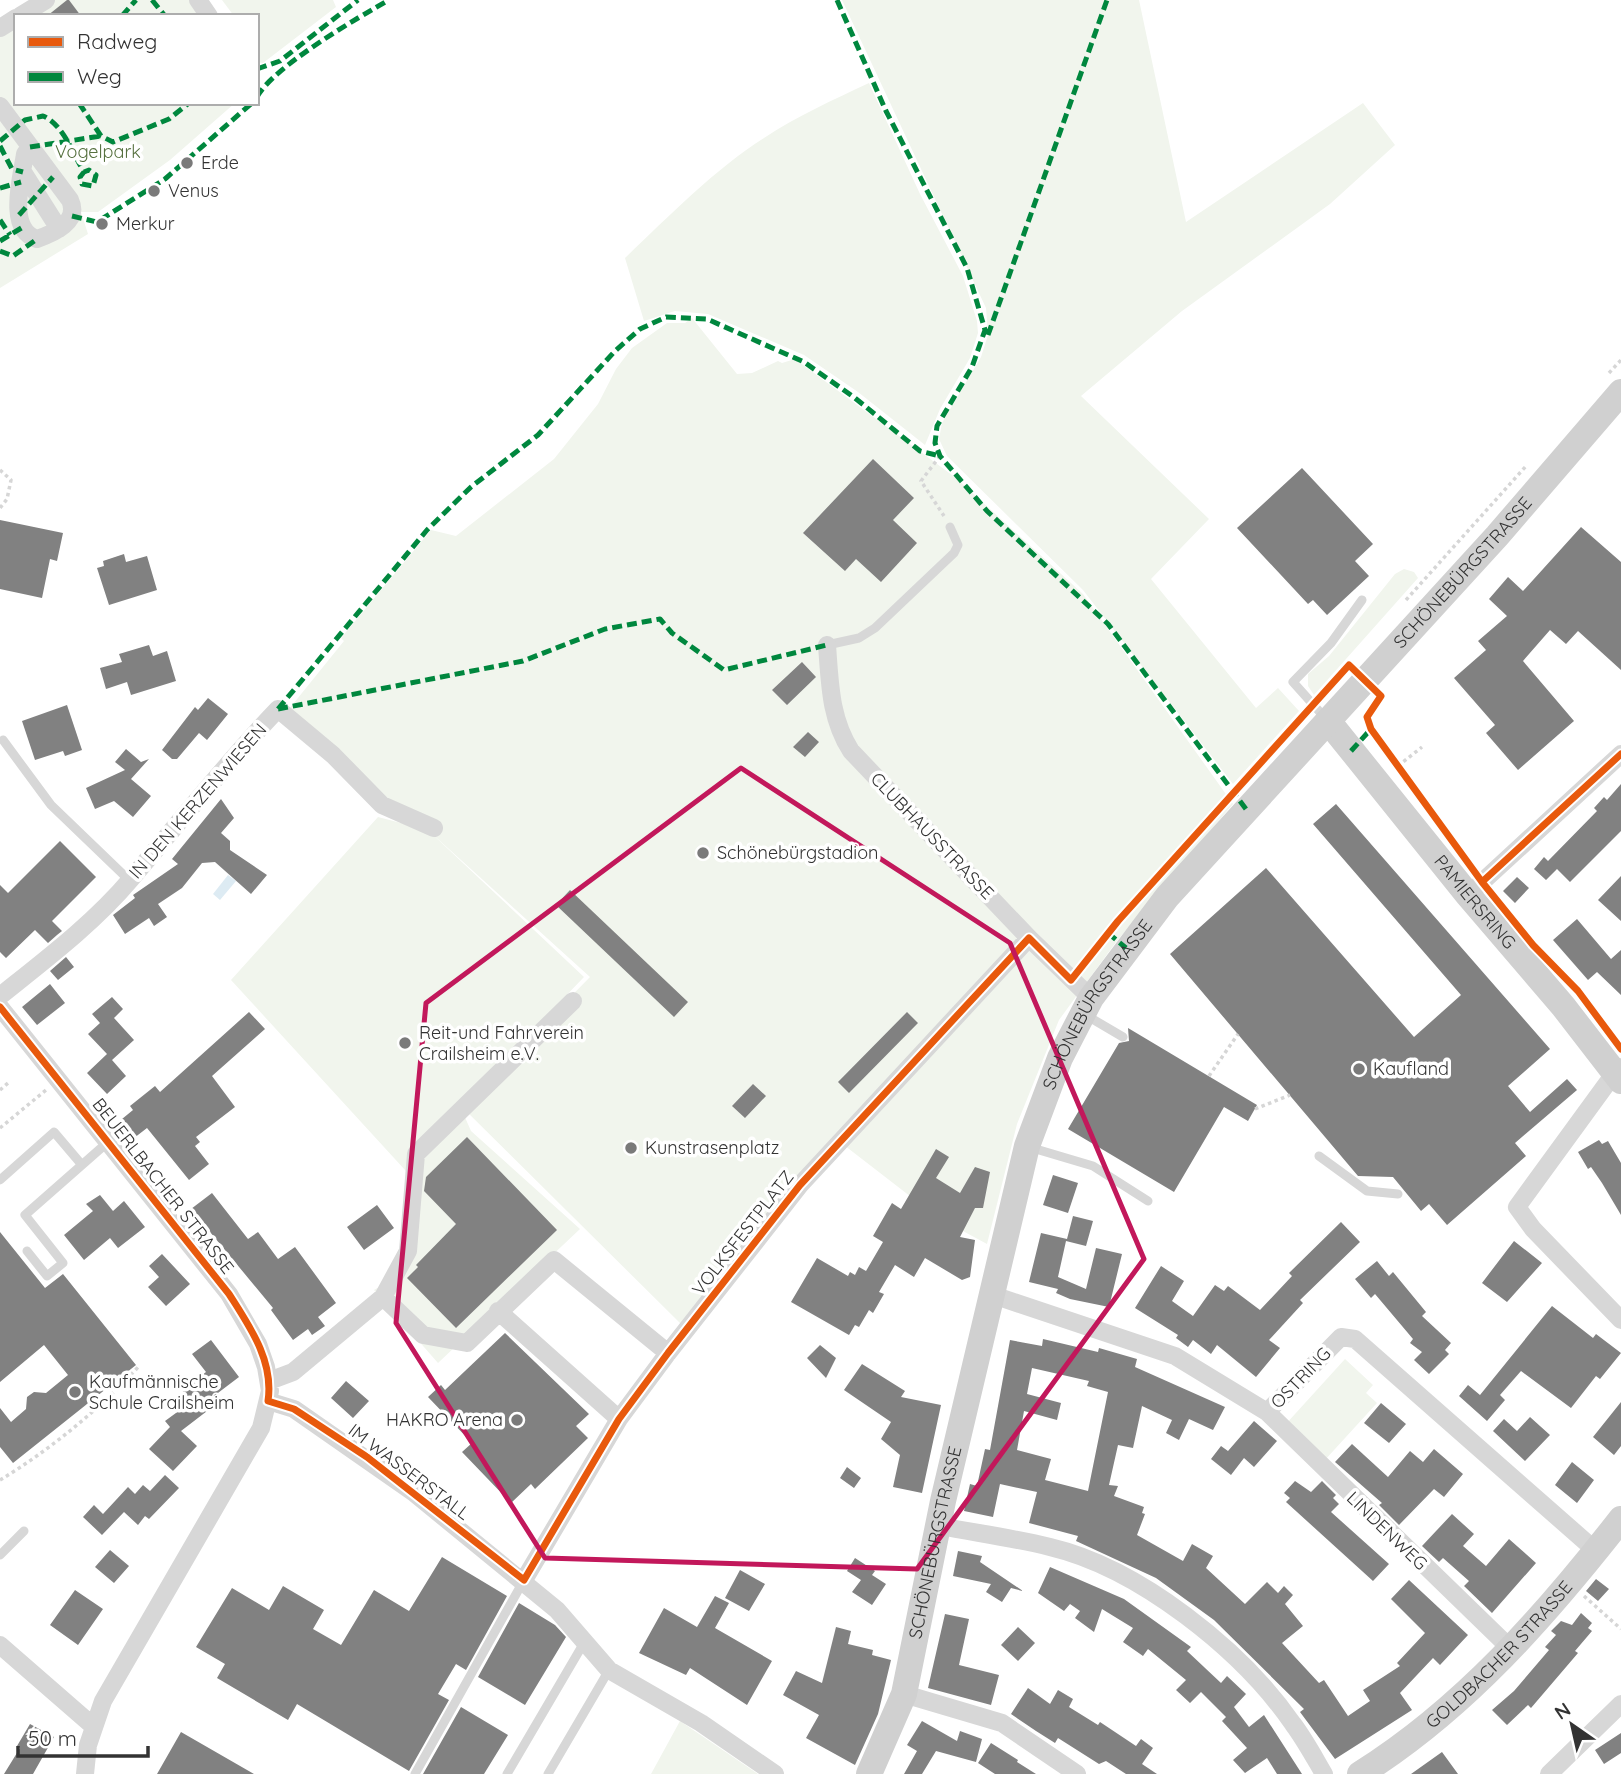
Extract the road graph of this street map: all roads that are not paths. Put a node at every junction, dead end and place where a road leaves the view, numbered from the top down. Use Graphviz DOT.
graph roads {
  1 [pos="46,0"];
  2 [pos="23,14"];
  3 [pos="0,106"];
  4 [pos="30,147"];
  5 [pos="23,172"];
  6 [pos="59,229"];
  7 [pos="1612,386"];
  8 [pos="950,527"];
  9 [pos="1362,600"];
  10 [pos="827,645"];
  11 [pos="1328,721"];
  12 [pos="3,740"];
  13 [pos="1621,754"];
  14 [pos="434,828"];
  15 [pos="130,881"];
  16 [pos="1468,895"];
  17 [pos="1029,938"];
  18 [pos="0,996"];
  19 [pos="573,1001"];
  20 [pos="1087,1006"];
  21 [pos="0,1007"];
  22 [pos="1122,1037"];
  23 [pos="1619,1072"];
  24 [pos="108,1142"];
  25 [pos="1027,1146"];
  26 [pos="1319,1156"];
  27 [pos="82,1165"];
  28 [pos="0,1180"];
  29 [pos="1398,1194"];
  30 [pos="1148,1201"];
  31 [pos="27,1251"];
  32 [pos="990,1294"];
  33 [pos="383,1297"];
  34 [pos="498,1311"];
  35 [pos="1621,1320"];
  36 [pos="668,1353"];
  37 [pos="269,1381"];
  38 [pos="268,1401"];
  39 [pos="1267,1412"];
  40 [pos="619,1419"];
  41 [pos="1621,1519"];
  42 [pos="940,1526"];
  43 [pos="24,1531"];
  44 [pos="1596,1551"];
  45 [pos="0,1555"];
  46 [pos="524,1580"];
  47 [pos="585,1639"];
  48 [pos="0,1645"];
  49 [pos="1510,1648"];
  50 [pos="609,1670"];
  51 [pos="904,1693"];
  52 [pos="1621,1704"];
  53 [pos="93,1726"];
  54 [pos="85,1774"];
  55 [pos="415,1774"];
  56 [pos="507,1774"];
  57 [pos="548,1774"];
  58 [pos="775,1774"];
  59 [pos="869,1774"];
  60 [pos="1077,1774"];
  61 [pos="1324,1774"];
  62 [pos="1360,1774"];
  63 [pos="1549,1774"];
  1 -- 2 [label="street"];
  3 -- 4 [label="street"];
  4 -- 5 [label="street"];
  4 -- 6 [label="street"];
  5 -- 6 [label="street"];
  5 -- 6 [label="street"];
  7 -- 11 [label="main road, SCHÖNEBÜRGSTRASSE"];
  8 -- 10 [label="lane"];
  9 -- 11 [label="lane"];
  10 -- 17 [label="street, CLUBHAUSSTRASSE"];
  11 -- 16 [label="main road, PAMIERSRING"];
  11 -- 20 [label="main road, SCHÖNEBÜRGSTRASSE"];
  12 -- 15 [label="lane"];
  13 -- 16 [label="street"];
  14 -- 15 [label="street, IN DEN KERZENWIESEN"];
  15 -- 18 [label="street, IN DEN KERZENWIESEN"];
  16 -- 23 [label="main road, PAMIERSRING"];
  17 -- 20 [label="street, CLUBHAUSSTRASSE"];
  17 -- 36 [label="street, VOLKSFESTPLATZ"];
  19 -- 33 [label="street"];
  20 -- 22 [label="lane"];
  20 -- 25 [label="main road, SCHÖNEBÜRGSTRASSE"];
  21 -- 24 [label="street, BEUERLBACHER STRASSE"];
  23 -- 35 [label="street"];
  24 -- 27 [label="lane"];
  24 -- 37 [label="street, BEUERLBACHER STRASSE"];
  25 -- 30 [label="lane"];
  25 -- 32 [label="main road, SCHÖNEBÜRGSTRASSE"];
  26 -- 29 [label="lane"];
  27 -- 28 [label="lane"];
  27 -- 31 [label="lane"];
  32 -- 39 [label="street, OSTRING"];
  32 -- 42 [label="main road, SCHÖNEBÜRGSTRASSE"];
  33 -- 34 [label="street"];
  33 -- 37 [label="street"];
  34 -- 36 [label="street"];
  34 -- 40 [label="street"];
  36 -- 40 [label="street, VOLKSFESTPLATZ"];
  37 -- 38 [label="street, BEUERLBACHER STRASSE"];
  38 -- 46 [label="street, IM WASSERSTALL"];
  38 -- 53 [label="street, BEUERLBACHER STRASSE"];
  39 -- 44 [label="street, OSTRING"];
  39 -- 49 [label="street, LINDENWEG"];
  40 -- 46 [label="street, VOLKSFESTPLATZ"];
  41 -- 44 [label="main road, GOLDBACHER STRASSE"];
  42 -- 51 [label="main road, SCHÖNEBÜRGSTRASSE"];
  42 -- 61 [label="street"];
  43 -- 45 [label="lane"];
  44 -- 49 [label="main road, GOLDBACHER STRASSE"];
  46 -- 47 [label="street, IM WASSERSTALL"];
  46 -- 55 [label="lane, VOLKSFESTPLATZ"];
  47 -- 50 [label="street, IM WASSERSTALL"];
  47 -- 56 [label="lane"];
  48 -- 53 [label="street"];
  49 -- 62 [label="main road, GOLDBACHER STRASSE"];
  50 -- 57 [label="lane"];
  50 -- 58 [label="street"];
  51 -- 59 [label="main road, SCHÖNEBÜRGSTRASSE"];
  51 -- 60 [label="street"];
  52 -- 63 [label="street"];
  53 -- 54 [label="street, BEUERLBACHER STRASSE"];
}
